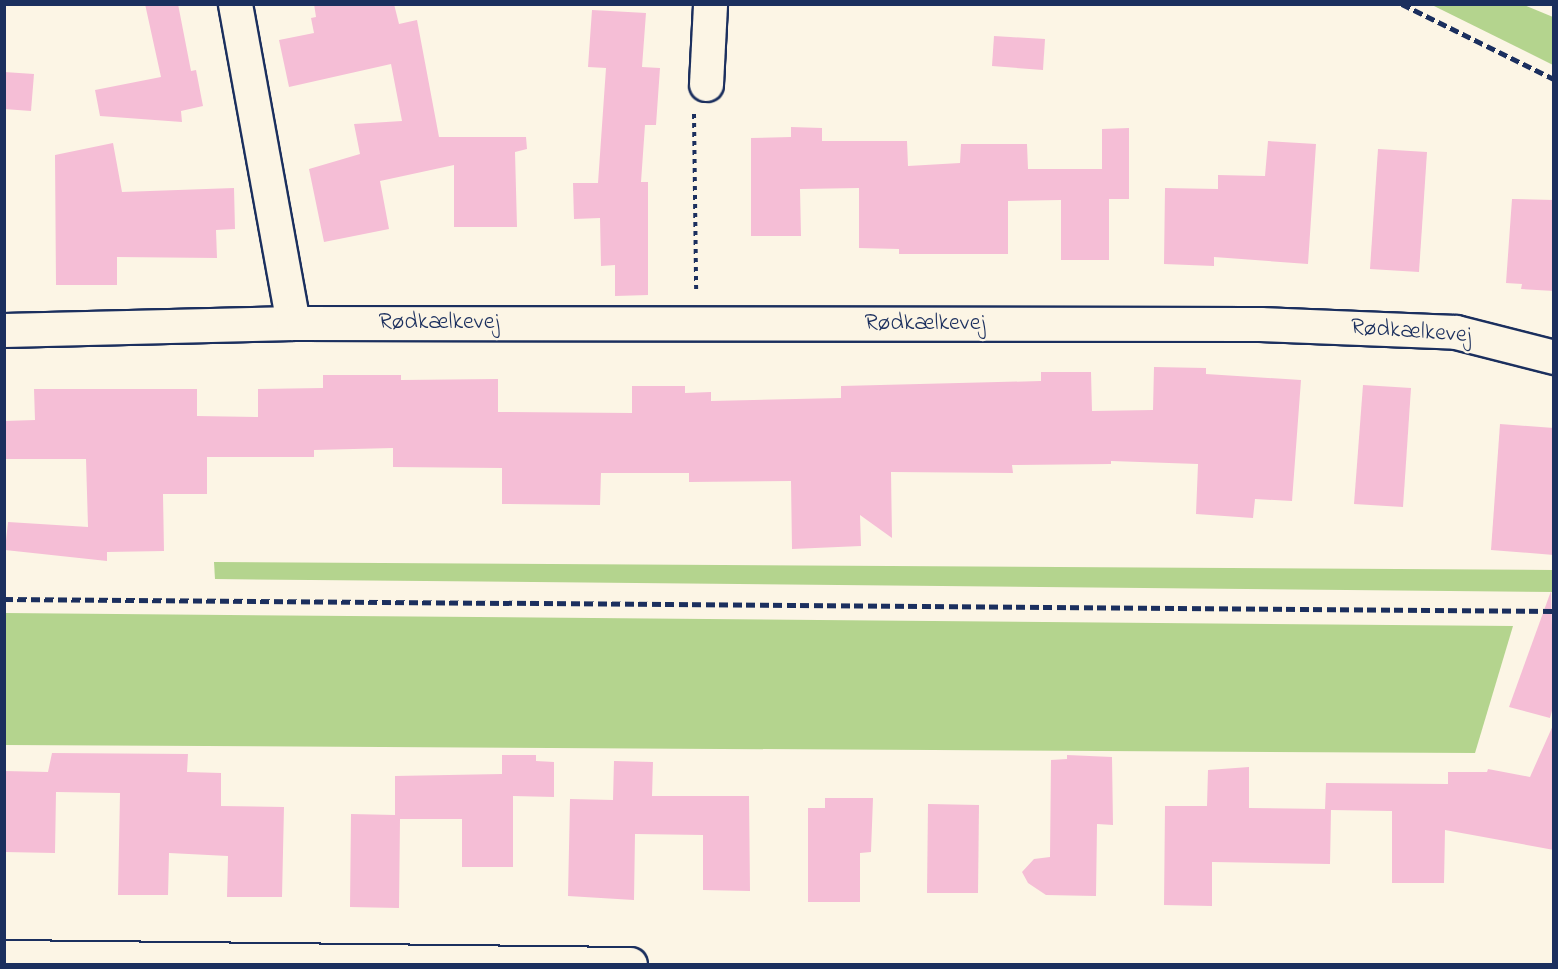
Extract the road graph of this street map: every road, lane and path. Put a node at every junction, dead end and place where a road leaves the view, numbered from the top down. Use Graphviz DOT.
graph roads {
  1 [pos="235,4"];
  2 [pos="710,4"];
  3 [pos="706,84"];
  4 [pos="293,323"];
  5 [pos="696,323"];
  6 [pos="4,330"];
  7 [pos="1554,357"];
  8 [pos="4,957"];
  9 [pos="284,963"];
  10 [pos="630,964"];
  1 -- 4 [label="street"];
  2 -- 3 [label="street"];
  3 -- 5 [label="path"];
  4 -- 5 [label="street, Rødkælkevej"];
  4 -- 6 [label="street, Rødkælkevej"];
  5 -- 7 [label="street, Rødkælkevej"];
  8 -- 9 [label="street"];
  9 -- 10 [label="street"];
}
